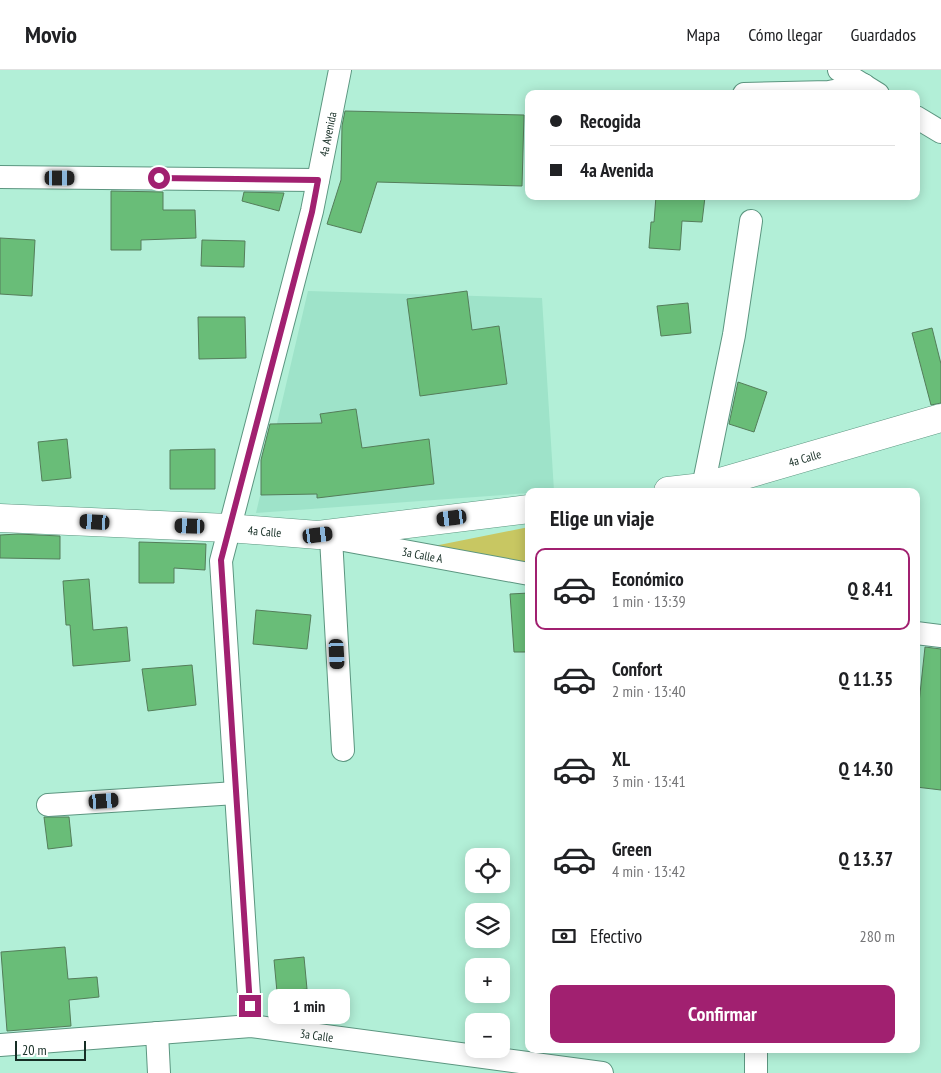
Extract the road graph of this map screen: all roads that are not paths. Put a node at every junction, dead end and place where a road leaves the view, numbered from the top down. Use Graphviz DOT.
graph roads {
  1 [pos="340,70"];
  2 [pos="839,70"];
  3 [pos="871,89"];
  4 [pos="857,90"];
  5 [pos="920,119"];
  6 [pos="941,132"];
  7 [pos="0,178"];
  8 [pos="318,180"];
  9 [pos="751,221"];
  10 [pos="941,418"];
  11 [pos="703,487"];
  12 [pos="694,488"];
  13 [pos="525,510"];
  14 [pos="0,518"];
  15 [pos="228,528"];
  16 [pos="324,536"];
  17 [pos="525,573"];
  18 [pos="920,633"];
  19 [pos="941,636"];
  20 [pos="343,750"];
  21 [pos="236,792"];
  22 [pos="48,805"];
  23 [pos="251,1026"];
  24 [pos="157,1033"];
  25 [pos="0,1045"];
  26 [pos="756,1053"];
  27 [pos="445,1063"];
  28 [pos="159,1073"];
  29 [pos="602,1073"];
  30 [pos="756,1073"];
  1 -- 8 [label="street, 4a Avenida"];
  2 -- 3 [label="street"];
  3 -- 4 [label="street"];
  5 -- 6 [label="street"];
  7 -- 8 [label="street"];
  8 -- 15 [label="street, 4a Avenida"];
  9 -- 11 [label="street"];
  10 -- 11 [label="street, 4a Calle"];
  11 -- 12 [label="street, 4a Calle"];
  13 -- 16 [label="street, 4a Calle"];
  14 -- 15 [label="street, 4a Calle"];
  15 -- 16 [label="street, 4a Calle"];
  15 -- 21 [label="street, 4a Avenida"];
  16 -- 17 [label="street, 3a Calle A"];
  16 -- 20 [label="street"];
  18 -- 19 [label="street"];
  21 -- 22 [label="street"];
  21 -- 23 [label="street, 4a Avenida"];
  23 -- 24 [label="street, 3a Calle"];
  23 -- 27 [label="street, 3a Calle"];
  24 -- 25 [label="street, 3a Calle"];
  24 -- 28 [label="street"];
  26 -- 30 [label="street"];
  27 -- 29 [label="street, 3a Calle"];
}
